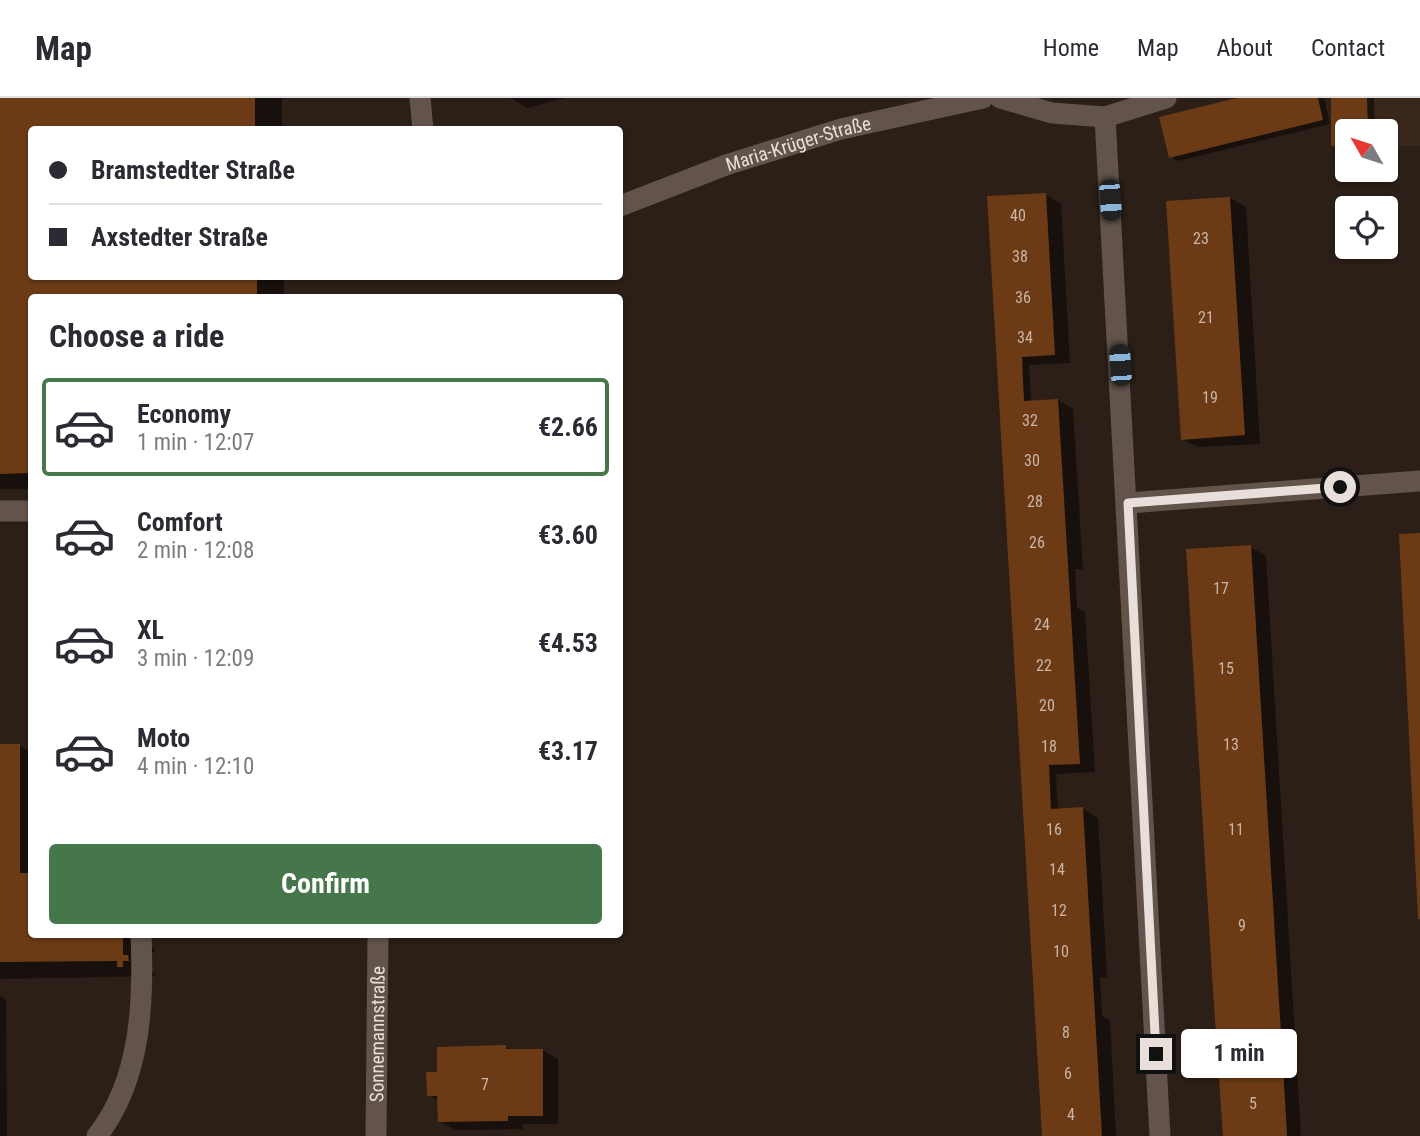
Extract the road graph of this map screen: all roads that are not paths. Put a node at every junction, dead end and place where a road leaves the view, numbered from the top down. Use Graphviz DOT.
graph roads {
  1 [pos="420,98"];
  2 [pos="983,98"];
  3 [pos="1000,98"];
  4 [pos="1166,98"];
  5 [pos="1105,117"];
  6 [pos="423,126"];
  7 [pos="623,205"];
  8 [pos="1420,481"];
  9 [pos="1128,503"];
  10 [pos="0,511"];
  11 [pos="28,511"];
  12 [pos="141,938"];
  13 [pos="378,938"];
  14 [pos="97,1136"];
  15 [pos="376,1136"];
  16 [pos="1160,1136"];
  1 -- 6 [label="street"];
  2 -- 7 [label="street, Maria-Krüger-Straße"];
  3 -- 5 [label="street"];
  4 -- 5 [label="street"];
  5 -- 9 [label="street"];
  8 -- 9 [label="street"];
  9 -- 16 [label="street"];
  10 -- 11 [label="street"];
  12 -- 14 [label="street"];
  13 -- 15 [label="street, Sonnemannstraße"];
}
